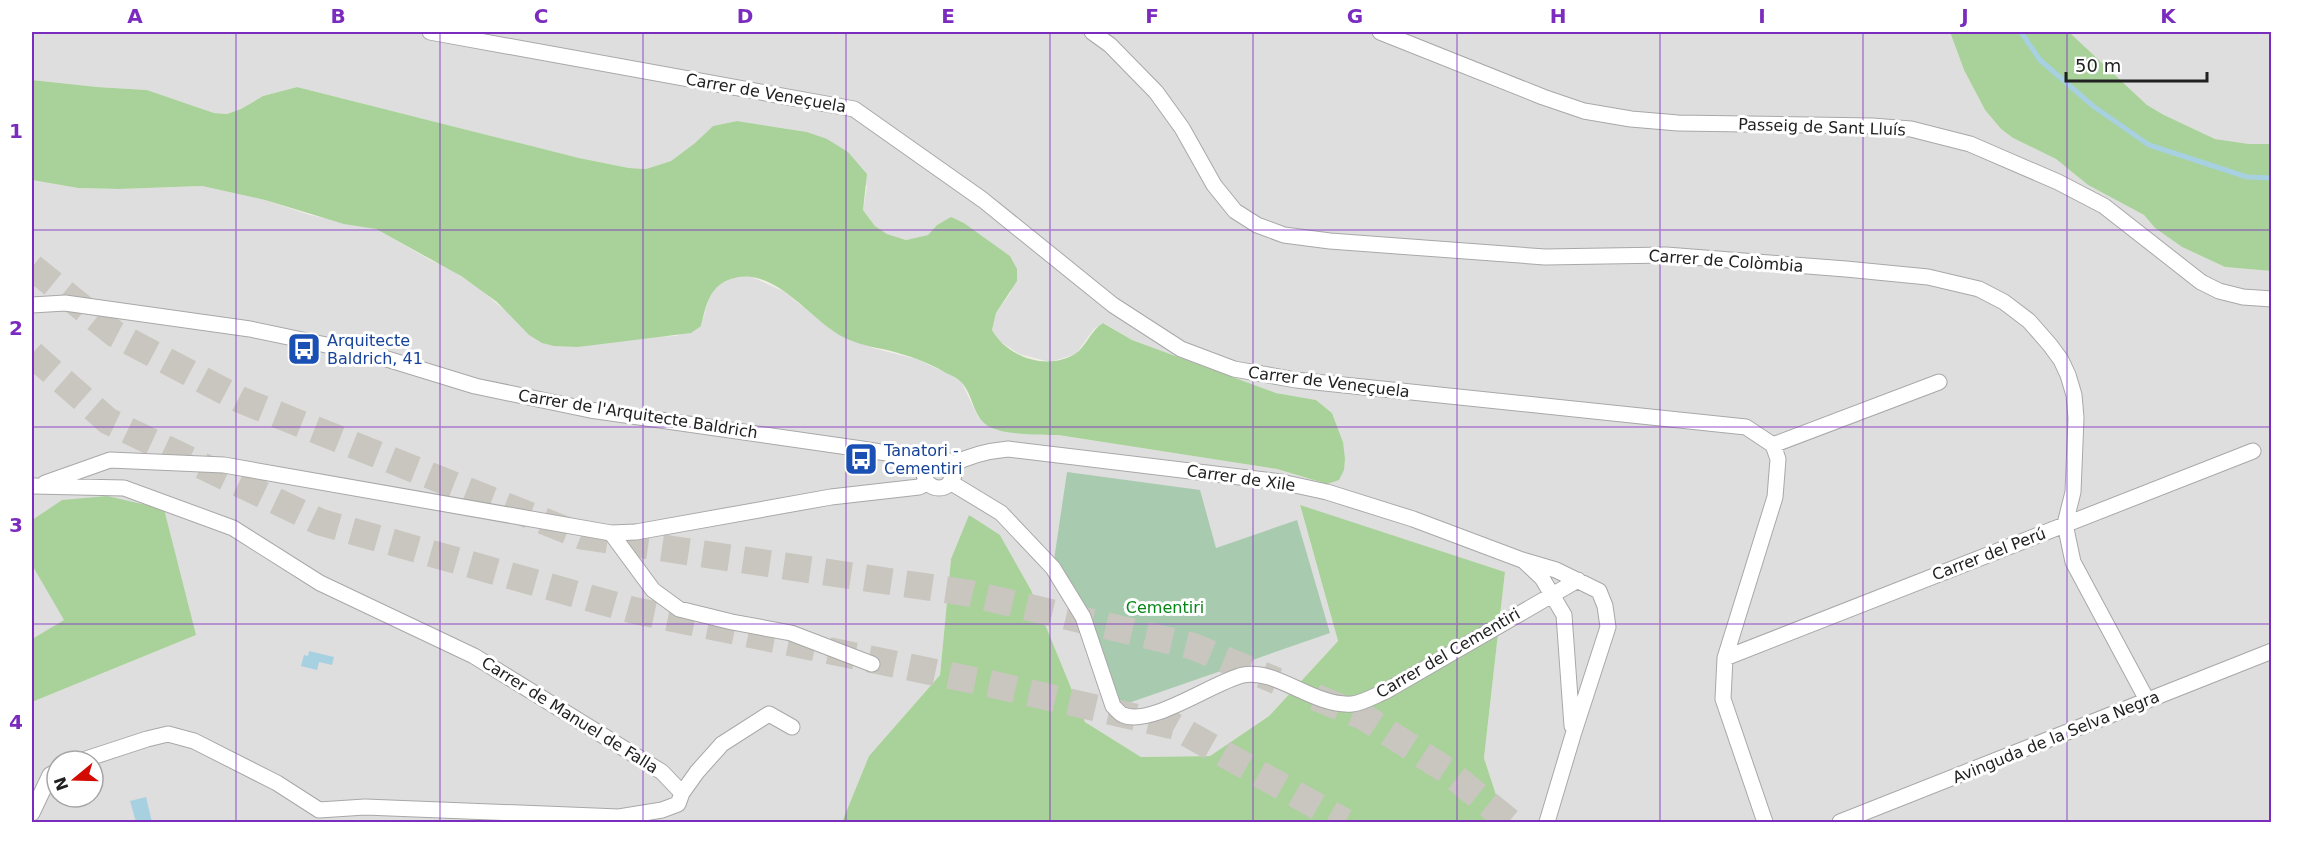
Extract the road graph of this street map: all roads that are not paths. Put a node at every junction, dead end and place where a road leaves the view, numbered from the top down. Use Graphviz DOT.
graph roads {
  1 [pos="430,32"];
  2 [pos="1092,32"];
  3 [pos="1380,32"];
  4 [pos="2271,299"];
  5 [pos="32,305"];
  6 [pos="1939,382"];
  7 [pos="1773,445"];
  8 [pos="2253,451"];
  9 [pos="928,463"];
  10 [pos="951,465"];
  11 [pos="950,482"];
  12 [pos="927,483"];
  13 [pos="32,491"];
  14 [pos="2065,524"];
  15 [pos="611,533"];
  16 [pos="1522,560"];
  17 [pos="1578,580"];
  18 [pos="1552,594"];
  19 [pos="2271,651"];
  20 [pos="1725,658"];
  21 [pos="872,664"];
  22 [pos="2147,700"];
  23 [pos="792,727"];
  24 [pos="1573,735"];
  25 [pos="105,753"];
  26 [pos="45,786"];
  27 [pos="682,793"];
  28 [pos="318,810"];
  29 [pos="32,813"];
  30 [pos="335,822"];
  31 [pos="1547,822"];
  32 [pos="1765,822"];
  33 [pos="1840,822"];
  1 -- 7 [label="street, Carrer de Veneçuela"];
  2 -- 14 [label="street, Carrer de Colòmbia"];
  3 -- 4 [label="street, Passeig de Sant Lluís"];
  5 -- 9 [label="street, Carrer de l'Arquitecte Baldrich"];
  6 -- 7 [label="street"];
  7 -- 20 [label="street"];
  8 -- 14 [label="street, Carrer del Perú"];
  9 -- 10 [label="street"];
  9 -- 12 [label="street"];
  10 -- 11 [label="street"];
  10 -- 16 [label="street, Carrer de Xile"];
  11 -- 12 [label="street"];
  11 -- 18 [label="street, Carrer del Cementiri"];
  12 -- 15 [label="street"];
  13 -- 15 [label="street"];
  13 -- 27 [label="street, Carrer de Manuel de Falla"];
  14 -- 20 [label="street, Carrer del Perú"];
  14 -- 22 [label="street, Carrer de Colòmbia"];
  15 -- 21 [label="street"];
  16 -- 17 [label="street, Carrer de Xile"];
  16 -- 18 [label="street, Carrer de Xile"];
  17 -- 18 [label="street, Carrer del Cementiri"];
  17 -- 24 [label="street, Carrer de Xile"];
  18 -- 24 [label="street, Carrer de Xile"];
  19 -- 22 [label="street, Avinguda de la Selva Negra"];
  20 -- 32 [label="street"];
  22 -- 33 [label="street, Avinguda de la Selva Negra"];
  23 -- 27 [label="street"];
  24 -- 31 [label="street, Carrer de Xile"];
  25 -- 28 [label="street"];
  26 -- 29 [label="street"];
  27 -- 28 [label="street"];
  28 -- 30 [label="street"];
}
